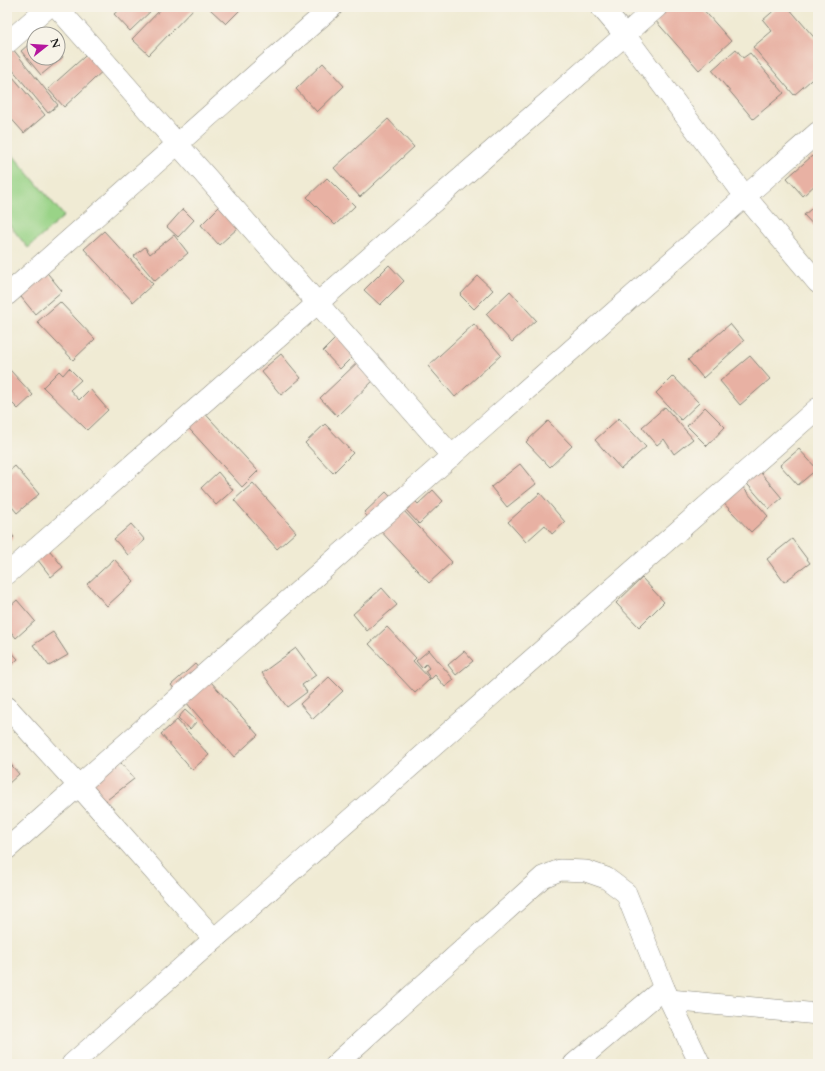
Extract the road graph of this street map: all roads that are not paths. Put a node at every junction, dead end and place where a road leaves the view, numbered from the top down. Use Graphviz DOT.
graph roads {
  1 [pos="48,7"];
  2 [pos="57,7"];
  3 [pos="332,7"];
  4 [pos="601,7"];
  5 [pos="657,7"];
  6 [pos="625,35"];
  7 [pos="7,43"];
  8 [pos="818,132"];
  9 [pos="177,144"];
  10 [pos="745,196"];
  11 [pos="818,283"];
  12 [pos="7,295"];
  13 [pos="317,303"];
  14 [pos="818,408"];
  15 [pos="452,456"];
  16 [pos="7,574"];
  17 [pos="7,707"];
  18 [pos="79,786"];
  19 [pos="7,849"];
  20 [pos="214,939"];
  21 [pos="667,994"];
  22 [pos="818,1014"];
  23 [pos="72,1064"];
  24 [pos="336,1064"];
  25 [pos="574,1064"];
  26 [pos="700,1064"];
  1 -- 7 [label="street"];
  2 -- 9 [label="street"];
  3 -- 9 [label="street"];
  4 -- 6 [label="street"];
  5 -- 6 [label="street"];
  6 -- 10 [label="street"];
  6 -- 13 [label="street"];
  8 -- 10 [label="street"];
  9 -- 12 [label="street"];
  9 -- 13 [label="street"];
  10 -- 11 [label="street"];
  10 -- 15 [label="street"];
  13 -- 15 [label="street"];
  13 -- 16 [label="street"];
  14 -- 20 [label="street"];
  15 -- 18 [label="street"];
  17 -- 18 [label="street"];
  18 -- 19 [label="street"];
  18 -- 20 [label="street"];
  20 -- 23 [label="street"];
  21 -- 22 [label="street"];
  21 -- 24 [label="street"];
  21 -- 25 [label="street"];
  21 -- 26 [label="street"];
}
